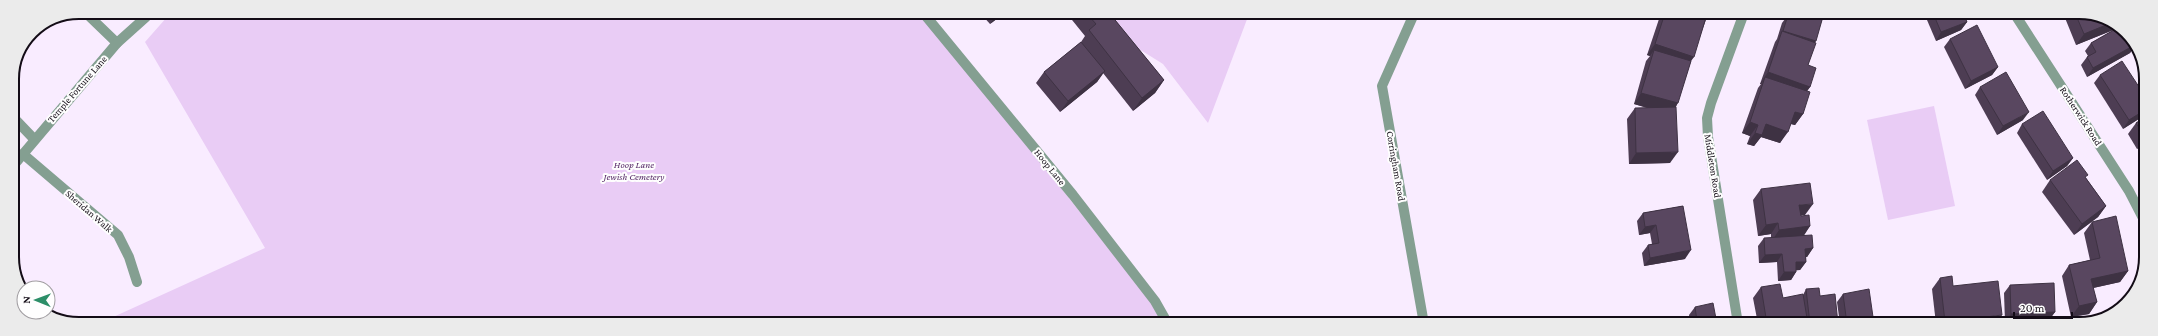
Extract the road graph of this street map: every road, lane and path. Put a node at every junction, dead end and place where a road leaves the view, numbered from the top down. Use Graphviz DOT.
graph roads {
  1 [pos="92,19"];
  2 [pos="144,19"];
  3 [pos="928,19"];
  4 [pos="1412,19"];
  5 [pos="1742,19"];
  6 [pos="2018,19"];
  7 [pos="117,43"];
  8 [pos="19,123"];
  9 [pos="34,139"];
  10 [pos="23,154"];
  11 [pos="19,159"];
  12 [pos="2139,210"];
  13 [pos="137,282"];
  14 [pos="1164,317"];
  15 [pos="1423,317"];
  16 [pos="1737,317"];
  1 -- 7 [label="street"];
  2 -- 7 [label="street, Temple Fortune Lane"];
  3 -- 14 [label="street, Hoop Lane"];
  4 -- 15 [label="street, Corringham Road"];
  5 -- 16 [label="street, Middleton Road"];
  6 -- 12 [label="street, Rotherwick Road"];
  7 -- 9 [label="street, Temple Fortune Lane"];
  8 -- 9 [label="street"];
  9 -- 10 [label="street, Temple Fortune Lane"];
  10 -- 11 [label="street, Temple Fortune Lane"];
  10 -- 13 [label="street, Sheridan Walk"];
}
